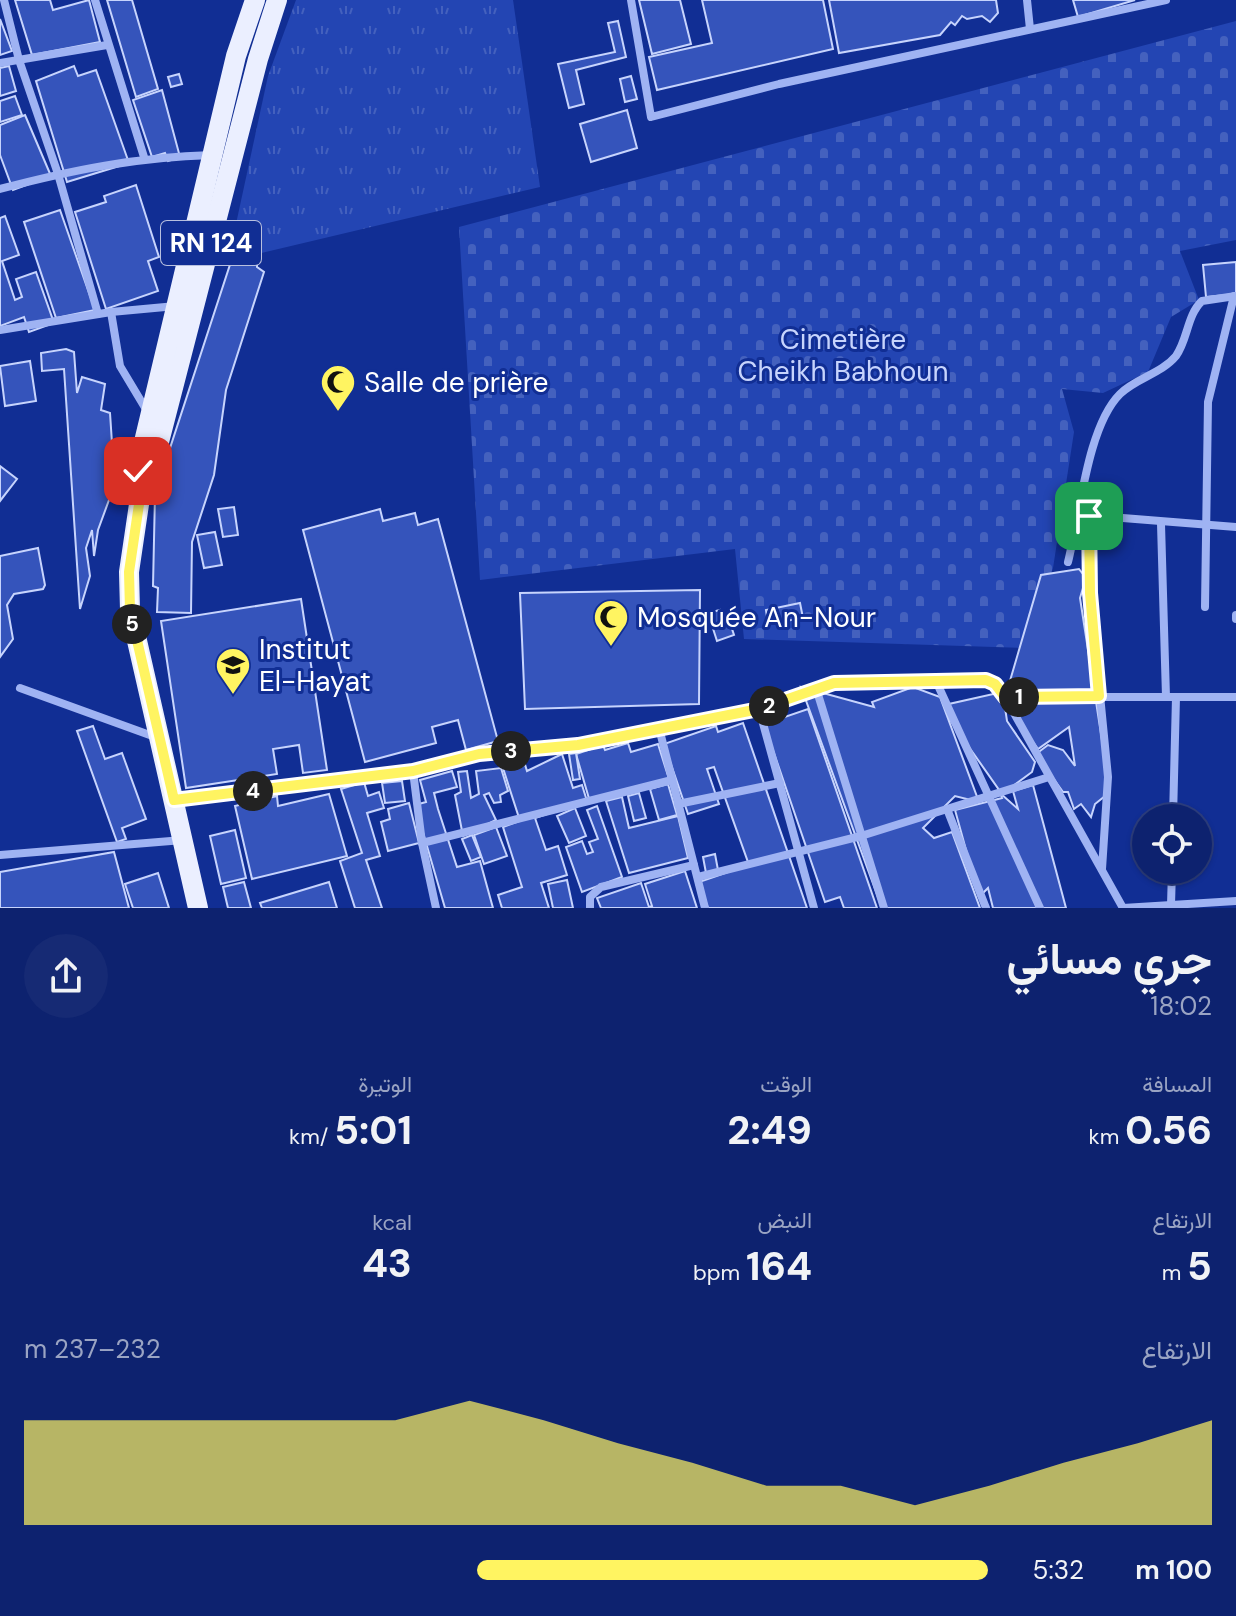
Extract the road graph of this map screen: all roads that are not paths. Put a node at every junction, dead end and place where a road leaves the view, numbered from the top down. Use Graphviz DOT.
graph roads {
  1 [pos="4,0"];
  2 [pos="95,0"];
  3 [pos="255,0"];
  4 [pos="277,0"];
  5 [pos="631,0"];
  6 [pos="1027,0"];
  7 [pos="1166,0"];
  8 [pos="1030,29"];
  9 [pos="107,45"];
  10 [pos="19,60"];
  11 [pos="0,63"];
  12 [pos="236,149"];
  13 [pos="213,155"];
  14 [pos="144,157"];
  15 [pos="58,174"];
  16 [pos="0,189"];
  17 [pos="1235,296"];
  18 [pos="176,306"];
  19 [pos="111,312"];
  20 [pos="98,314"];
  21 [pos="0,330"];
  22 [pos="150,416"];
  23 [pos="142,484"];
  24 [pos="1085,514"];
  25 [pos="1161,524"];
  26 [pos="1205,526"];
  27 [pos="1236,527"];
  28 [pos="1068,562"];
  29 [pos="1205,607"];
  30 [pos="936,681"];
  31 [pos="20,688"];
  32 [pos="816,688"];
  33 [pos="1099,696"];
  34 [pos="1005,697"];
  35 [pos="1166,697"];
  36 [pos="1176,697"];
  37 [pos="1236,697"];
  38 [pos="759,709"];
  39 [pos="659,728"];
  40 [pos="161,739"];
  41 [pos="413,771"];
  42 [pos="1049,777"];
  43 [pos="672,780"];
  44 [pos="780,783"];
  45 [pos="990,797"];
  46 [pos="174,800"];
  47 [pos="678,804"];
  48 [pos="1173,804"];
  49 [pos="947,809"];
  50 [pos="861,836"];
  51 [pos="183,840"];
  52 [pos="422,843"];
  53 [pos="799,851"];
  54 [pos="0,855"];
  55 [pos="694,865"];
  56 [pos="1102,871"];
  57 [pos="698,877"];
  58 [pos="1172,884"];
  59 [pos="1236,901"];
  60 [pos="1171,905"];
  61 [pos="198,908"];
  62 [pos="436,908"];
  63 [pos="590,908"];
  64 [pos="705,908"];
  65 [pos="814,908"];
  66 [pos="884,908"];
  67 [pos="986,908"];
  68 [pos="1040,908"];
  69 [pos="1123,908"];
  1 -- 10 [label="street"];
  2 -- 9 [label="street"];
  3 -- 13 [label="main road, RN 124"];
  4 -- 12 [label="main road, RN 124"];
  5 -- 8 [label="street"];
  6 -- 8 [label="street"];
  7 -- 8 [label="street"];
  9 -- 10 [label="street"];
  9 -- 14 [label="street"];
  10 -- 11 [label="street"];
  10 -- 15 [label="street"];
  12 -- 13 [label="street"];
  12 -- 23 [label="main road, RN 124"];
  13 -- 14 [label="street"];
  13 -- 18 [label="main road, RN 124"];
  14 -- 15 [label="street"];
  15 -- 16 [label="street"];
  15 -- 20 [label="street"];
  17 -- 24 [label="street"];
  17 -- 26 [label="street"];
  18 -- 19 [label="street"];
  18 -- 22 [label="main road, RN 124"];
  19 -- 20 [label="street"];
  19 -- 22 [label="street"];
  20 -- 21 [label="street"];
  22 -- 23 [label="main road, RN 124"];
  23 -- 40 [label="main road, RN 124"];
  24 -- 25 [label="street"];
  24 -- 28 [label="street"];
  24 -- 33 [label="street"];
  25 -- 26 [label="street"];
  25 -- 35 [label="street"];
  26 -- 27 [label="street"];
  26 -- 29 [label="street"];
  30 -- 32 [label="street"];
  30 -- 34 [label="street"];
  30 -- 45 [label="street"];
  31 -- 40 [label="street"];
  32 -- 38 [label="street"];
  32 -- 50 [label="street"];
  33 -- 34 [label="street"];
  33 -- 35 [label="street"];
  33 -- 56 [label="street"];
  34 -- 42 [label="street"];
  35 -- 36 [label="street"];
  36 -- 37 [label="street"];
  36 -- 48 [label="street"];
  38 -- 39 [label="street"];
  38 -- 44 [label="street"];
  39 -- 41 [label="street"];
  39 -- 43 [label="street"];
  40 -- 46 [label="main road, RN 124"];
  41 -- 46 [label="street"];
  41 -- 52 [label="street"];
  42 -- 45 [label="street"];
  42 -- 56 [label="street"];
  43 -- 47 [label="street"];
  43 -- 52 [label="street"];
  44 -- 47 [label="street"];
  44 -- 53 [label="street"];
  45 -- 49 [label="street"];
  45 -- 68 [label="street"];
  46 -- 51 [label="main road, RN 124"];
  47 -- 55 [label="street"];
  49 -- 50 [label="street"];
  49 -- 67 [label="street"];
  50 -- 53 [label="street"];
  50 -- 66 [label="street"];
  51 -- 54 [label="street"];
  51 -- 61 [label="main road, RN 124"];
  52 -- 62 [label="street"];
  53 -- 57 [label="street"];
  53 -- 65 [label="street"];
  55 -- 57 [label="street"];
  55 -- 63 [label="street"];
  56 -- 69 [label="street"];
  57 -- 64 [label="street"];
  58 -- 60 [label="street"];
  59 -- 60 [label="street"];
  60 -- 69 [label="street"];
}
